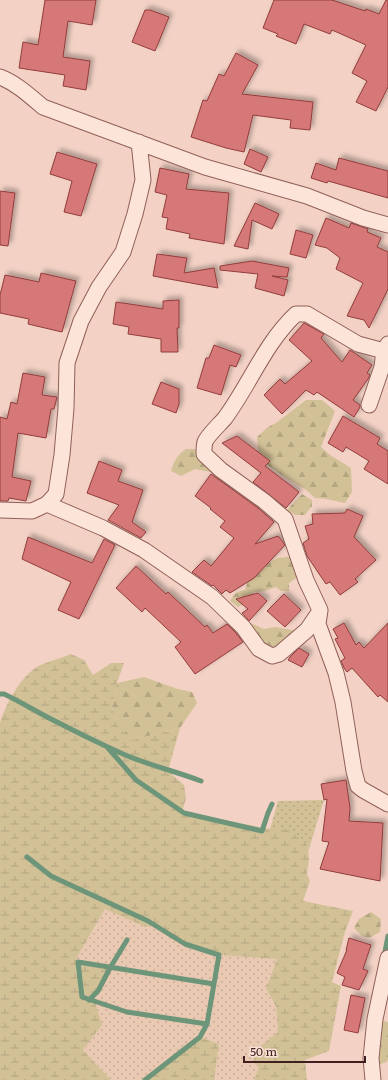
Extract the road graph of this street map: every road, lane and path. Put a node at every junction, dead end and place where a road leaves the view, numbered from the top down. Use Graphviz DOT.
graph roads {
  1 [pos="0,77"];
  2 [pos="139,142"];
  3 [pos="388,225"];
  4 [pos="386,348"];
  5 [pos="370,405"];
  6 [pos="47,504"];
  7 [pos="0,510"];
  8 [pos="320,610"];
  9 [pos="388,804"];
  10 [pos="388,958"];
  11 [pos="373,1080"];
  1 -- 2 [label="street"];
  2 -- 3 [label="street"];
  2 -- 6 [label="street"];
  4 -- 5 [label="street"];
  4 -- 8 [label="street"];
  6 -- 7 [label="street"];
  6 -- 8 [label="street"];
  8 -- 9 [label="street"];
  10 -- 11 [label="street"];
}
